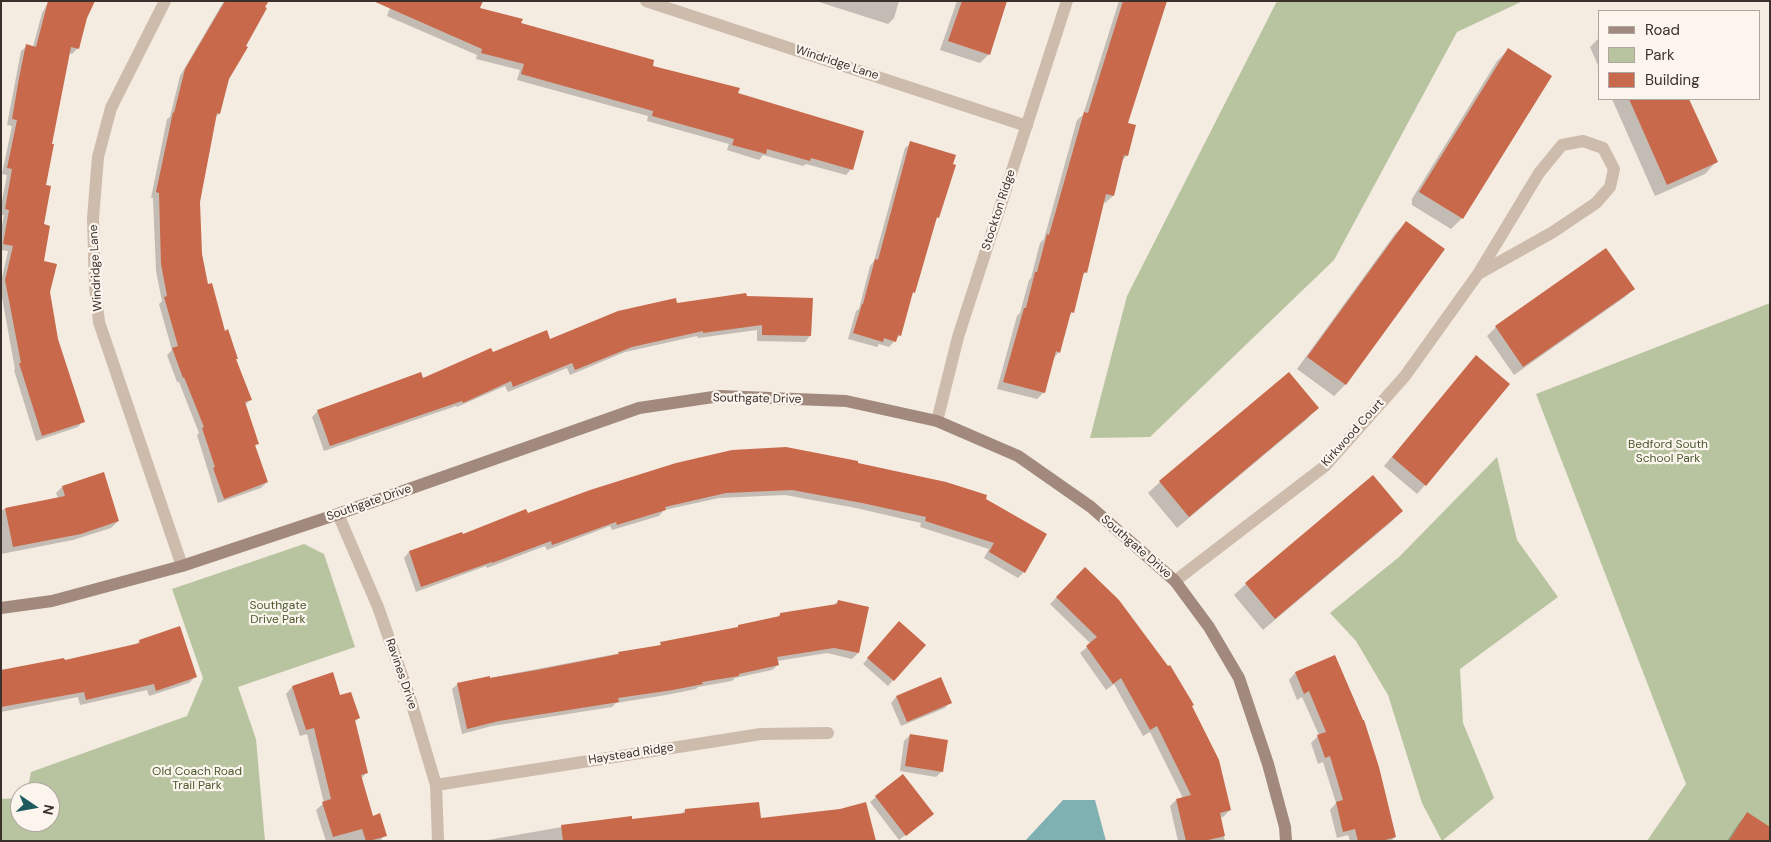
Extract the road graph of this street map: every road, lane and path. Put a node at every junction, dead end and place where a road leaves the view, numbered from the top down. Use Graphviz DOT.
graph roads {
  1 [pos="165,1"];
  2 [pos="646,1"];
  3 [pos="1067,1"];
  4 [pos="1027,126"];
  5 [pos="1478,274"];
  6 [pos="937,421"];
  7 [pos="338,514"];
  8 [pos="182,566"];
  9 [pos="1175,581"];
  10 [pos="1,608"];
  11 [pos="828,733"];
  12 [pos="436,785"];
  13 [pos="438,841"];
  14 [pos="1286,841"];
  1 -- 8 [label="street, Windridge Lane"];
  2 -- 4 [label="street, Windridge Lane"];
  3 -- 4 [label="street, Stockton Ridge"];
  4 -- 6 [label="street, Stockton Ridge"];
  5 -- 5 [label="street, Kirkwood Court"];
  5 -- 9 [label="street, Kirkwood Court"];
  6 -- 7 [label="street, Southgate Drive"];
  6 -- 9 [label="street, Southgate Drive"];
  7 -- 8 [label="street, Southgate Drive"];
  7 -- 12 [label="street, Ravines Drive"];
  8 -- 10 [label="street, Southgate Drive"];
  9 -- 14 [label="street, Southgate Drive"];
  11 -- 12 [label="street, Haystead Ridge"];
  12 -- 13 [label="street, Ravines Drive"];
}
